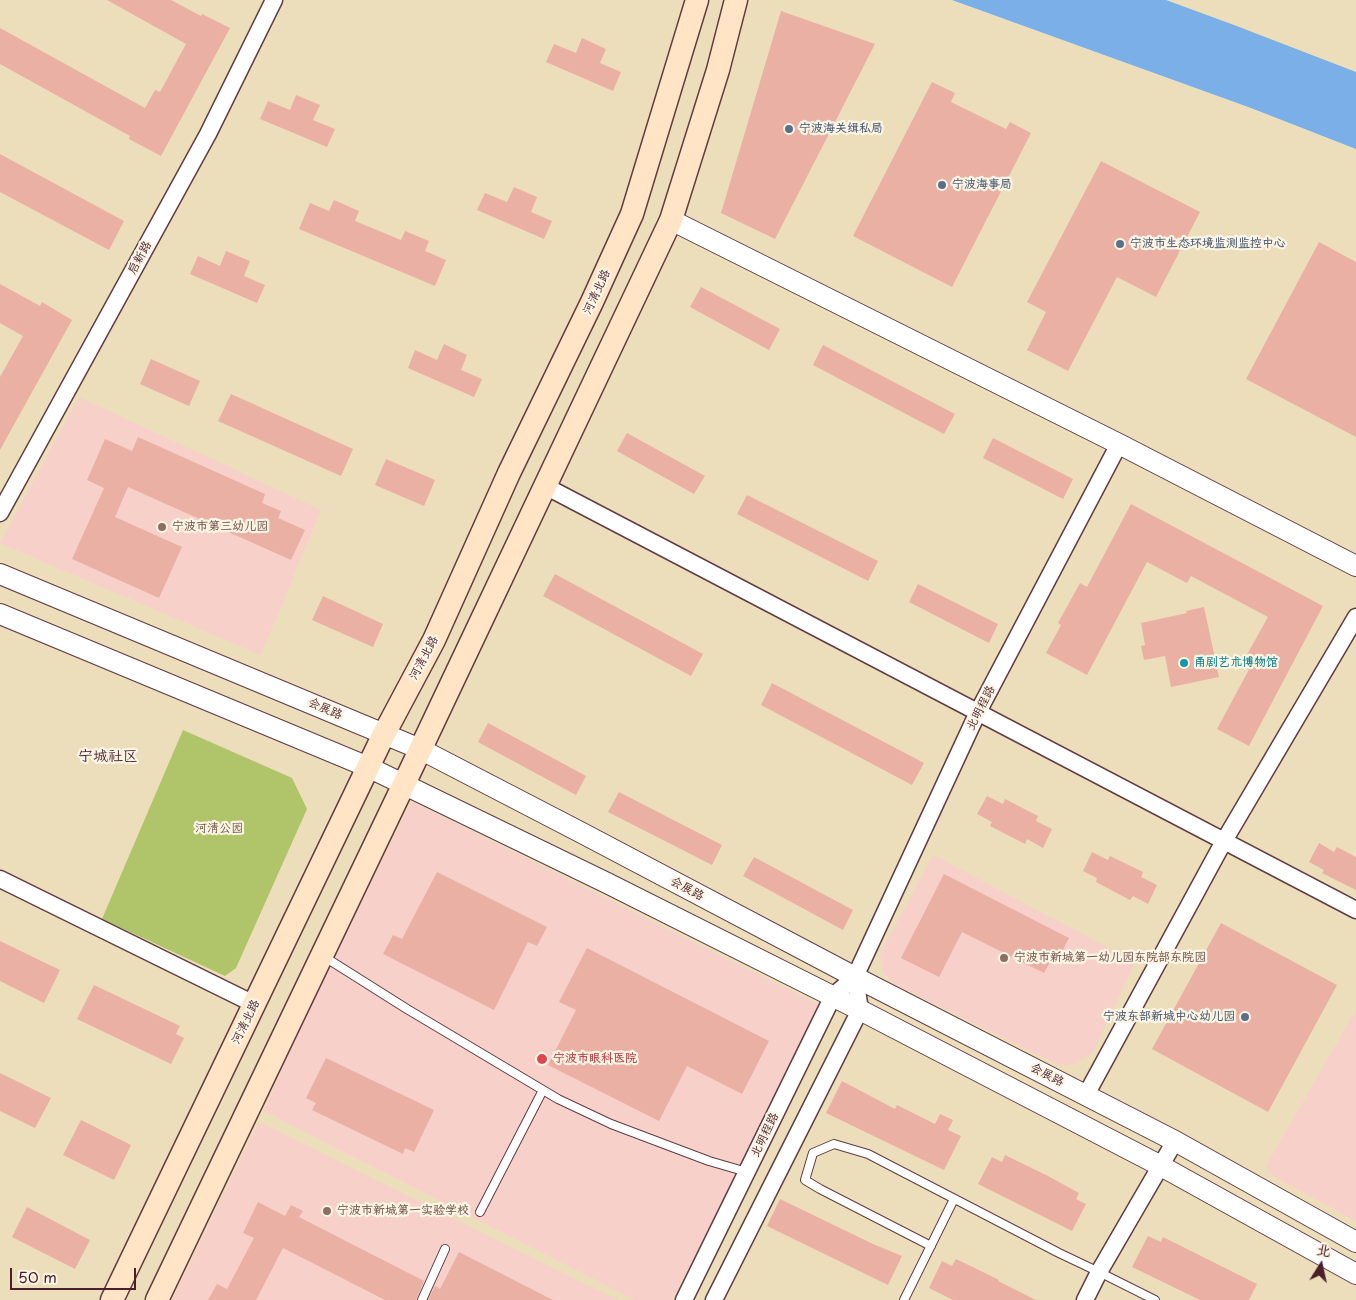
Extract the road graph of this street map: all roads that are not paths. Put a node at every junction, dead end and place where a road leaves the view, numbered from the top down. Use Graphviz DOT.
graph roads {
  1 [pos="274,0"];
  2 [pos="697,0"];
  3 [pos="736,0"];
  4 [pos="671,220"];
  5 [pos="1119,444"];
  6 [pos="545,486"];
  7 [pos="0,513"];
  8 [pos="1356,566"];
  9 [pos="0,574"];
  10 [pos="0,614"];
  11 [pos="1356,617"];
  12 [pos="978,712"];
  13 [pos="384,734"];
  14 [pos="420,749"];
  15 [pos="368,767"];
  16 [pos="404,784"];
  17 [pos="1224,841"];
  18 [pos="0,879"];
  19 [pos="1356,910"];
  20 [pos="322,955"];
  21 [pos="855,977"];
  22 [pos="833,996"];
  23 [pos="254,1004"];
  24 [pos="860,1010"];
  25 [pos="543,1090"];
  26 [pos="1086,1095"];
  27 [pos="1175,1141"];
  28 [pos="1161,1166"];
  29 [pos="746,1172"];
  30 [pos="954,1199"];
  31 [pos="480,1212"];
  32 [pos="1356,1242"];
  33 [pos="931,1246"];
  34 [pos="445,1249"];
  35 [pos="1100,1272"];
  36 [pos="1356,1274"];
  37 [pos="112,1300"];
  38 [pos="157,1300"];
  39 [pos="422,1300"];
  40 [pos="684,1300"];
  41 [pos="714,1300"];
  42 [pos="904,1300"];
  43 [pos="1085,1300"];
  44 [pos="1155,1300"];
  1 -- 7 [label="street, 启新路"];
  2 -- 13 [label="main road, 河清北路"];
  3 -- 4 [label="main road"];
  4 -- 5 [label="street"];
  4 -- 6 [label="main road"];
  5 -- 8 [label="street"];
  5 -- 12 [label="street, 北明程路"];
  6 -- 12 [label="street"];
  6 -- 14 [label="main road"];
  9 -- 13 [label="street, 会展路"];
  10 -- 15 [label="street"];
  11 -- 17 [label="street"];
  12 -- 17 [label="street"];
  12 -- 21 [label="street, 北明程路"];
  13 -- 14 [label="street, 会展路"];
  13 -- 15 [label="main road, 河清北路"];
  14 -- 16 [label="main road"];
  14 -- 21 [label="street, 会展路"];
  15 -- 16 [label="street"];
  15 -- 23 [label="main road, 河清北路"];
  16 -- 20 [label="main road"];
  16 -- 22 [label="street"];
  17 -- 19 [label="street"];
  17 -- 26 [label="street"];
  18 -- 23 [label="street"];
  20 -- 25 [label="lane"];
  20 -- 38 [label="main road"];
  21 -- 22 [label="street, 北明程路"];
  21 -- 24 [label="street"];
  21 -- 26 [label="street, 会展路"];
  22 -- 24 [label="street"];
  22 -- 29 [label="street, 北明程路"];
  23 -- 37 [label="main road, 河清北路"];
  24 -- 28 [label="street"];
  24 -- 41 [label="street"];
  25 -- 29 [label="lane"];
  25 -- 31 [label="lane"];
  26 -- 27 [label="street, 会展路"];
  27 -- 28 [label="street"];
  27 -- 32 [label="street, 会展路"];
  28 -- 35 [label="street"];
  28 -- 36 [label="street"];
  29 -- 40 [label="street, 北明程路"];
  30 -- 33 [label="lane"];
  30 -- 33 [label="lane"];
  30 -- 35 [label="lane"];
  33 -- 42 [label="lane"];
  34 -- 39 [label="lane"];
  35 -- 43 [label="street"];
  35 -- 44 [label="lane"];
}
